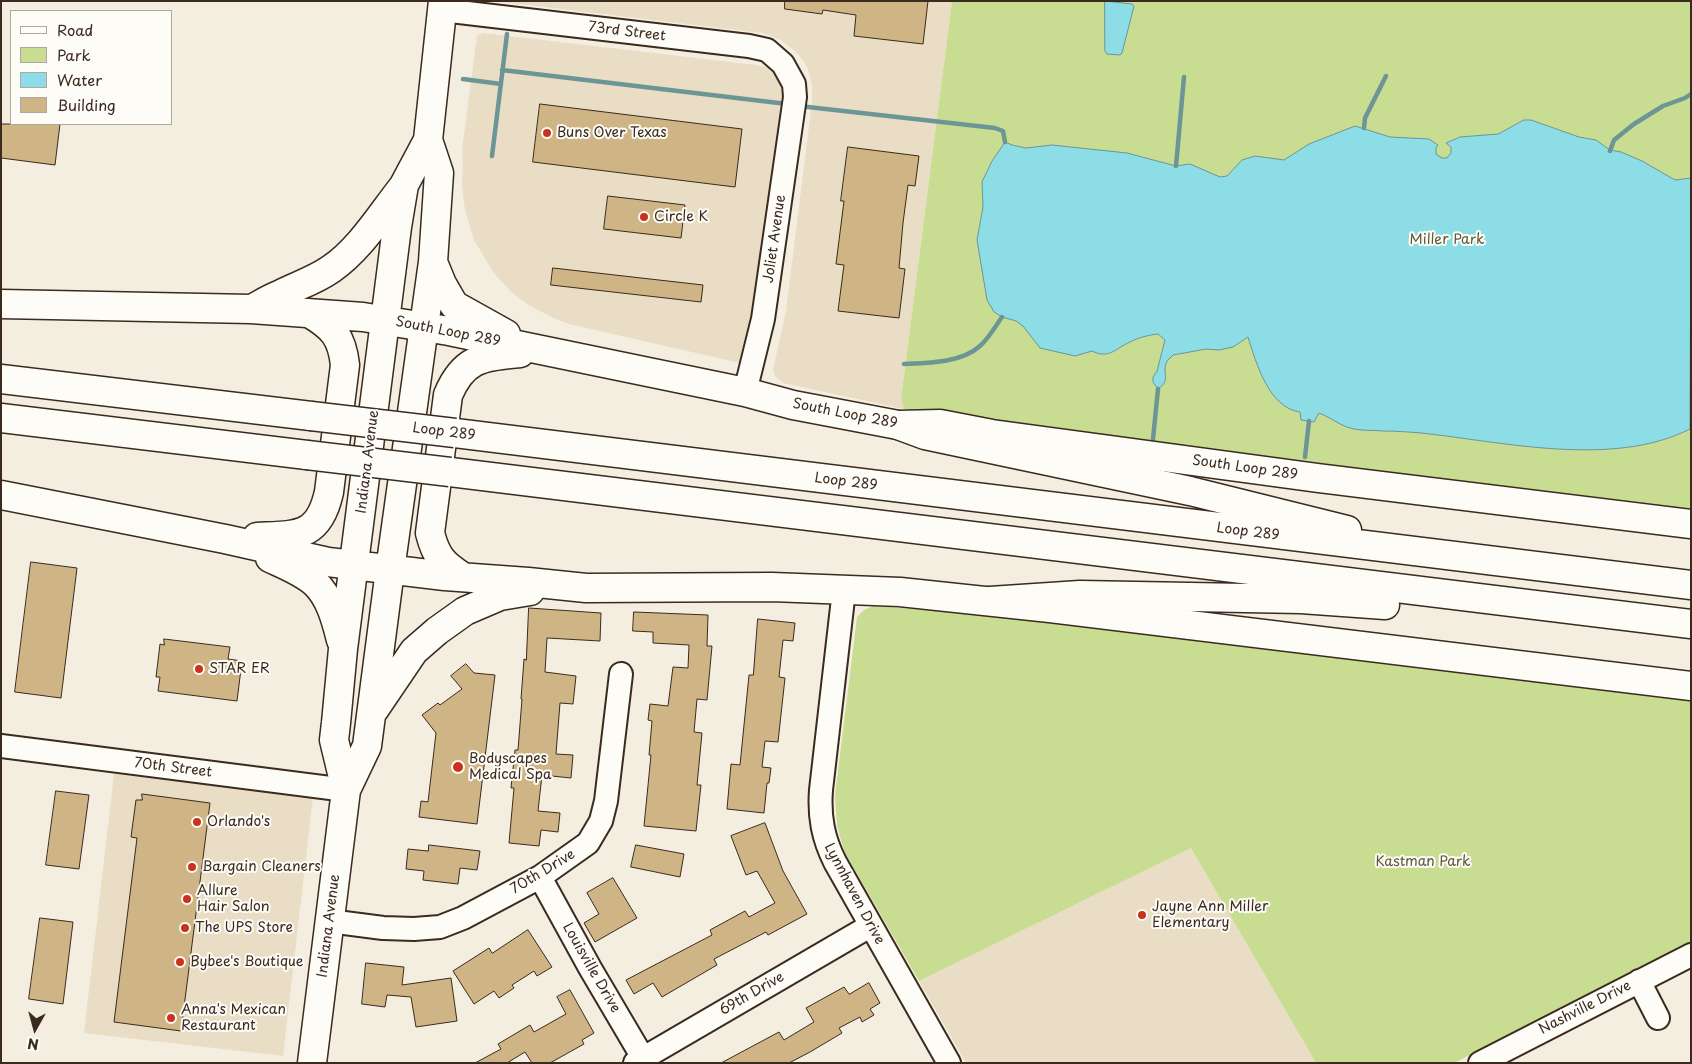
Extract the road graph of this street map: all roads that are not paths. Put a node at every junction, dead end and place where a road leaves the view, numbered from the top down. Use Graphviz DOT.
graph roads {
  1 [pos="442,6"];
  2 [pos="794,84"];
  3 [pos="428,140"];
  4 [pos="404,185"];
  5 [pos="433,262"];
  6 [pos="1,304"];
  7 [pos="251,309"];
  8 [pos="309,313"];
  9 [pos="386,320"];
  10 [pos="423,326"];
  11 [pos="539,350"];
  12 [pos="1,379"];
  13 [pos="745,392"];
  14 [pos="1,418"];
  15 [pos="898,425"];
  16 [pos="1,495"];
  17 [pos="1691,524"];
  18 [pos="225,539"];
  19 [pos="1441,555"];
  20 [pos="354,566"];
  21 [pos="390,570"];
  22 [pos="463,577"];
  23 [pos="1691,585"];
  24 [pos="586,588"];
  25 [pos="844,590"];
  26 [pos="990,600"];
  27 [pos="1657,620"];
  28 [pos="1691,624"];
  29 [pos="343,649"];
  30 [pos="621,674"];
  31 [pos="1691,686"];
  32 [pos="371,713"];
  33 [pos="1,746"];
  34 [pos="346,790"];
  35 [pos="540,877"];
  36 [pos="329,921"];
  37 [pos="870,926"];
  38 [pos="1691,954"];
  39 [pos="1639,981"];
  40 [pos="1658,1018"];
  41 [pos="639,1060"];
  42 [pos="312,1063"];
  43 [pos="949,1063"];
  44 [pos="1480,1063"];
  1 -- 2 [label="street, 73rd Street"];
  1 -- 3 [label="main road, Indiana Avenue"];
  2 -- 13 [label="street, Joliet Avenue"];
  3 -- 4 [label="main road, Indiana Avenue"];
  3 -- 5 [label="main road, Indiana Avenue"];
  4 -- 7 [label="main road"];
  4 -- 9 [label="main road, Indiana Avenue"];
  5 -- 10 [label="main road, Indiana Avenue"];
  5 -- 11 [label="main road"];
  6 -- 7 [label="main road, South Loop 289"];
  7 -- 8 [label="main road, South Loop 289"];
  8 -- 9 [label="main road, South Loop 289"];
  8 -- 18 [label="main road"];
  9 -- 10 [label="main road, South Loop 289"];
  9 -- 20 [label="main road, Indiana Avenue"];
  10 -- 11 [label="main road, South Loop 289"];
  10 -- 21 [label="main road, Indiana Avenue"];
  11 -- 13 [label="main road, South Loop 289"];
  11 -- 22 [label="main road"];
  12 -- 19 [label="main road, Loop 289, bridge"];
  13 -- 15 [label="main road, South Loop 289"];
  14 -- 27 [label="main road, bridge"];
  15 -- 17 [label="main road, South Loop 289"];
  15 -- 19 [label="main road"];
  16 -- 18 [label="main road"];
  18 -- 20 [label="main road"];
  18 -- 29 [label="main road"];
  19 -- 23 [label="main road, Loop 289"];
  20 -- 21 [label="main road"];
  20 -- 29 [label="main road, Indiana Avenue"];
  21 -- 22 [label="main road"];
  21 -- 32 [label="main road, Indiana Avenue"];
  22 -- 24 [label="main road"];
  24 -- 25 [label="main road"];
  24 -- 32 [label="main road"];
  25 -- 26 [label="main road"];
  25 -- 37 [label="street, Lynnhaven Drive"];
  26 -- 27 [label="main road"];
  26 -- 31 [label="main road"];
  27 -- 28 [label="main road"];
  29 -- 34 [label="main road, Indiana Avenue"];
  30 -- 35 [label="street, 70th Drive"];
  32 -- 34 [label="main road, Indiana Avenue"];
  33 -- 34 [label="street, 70th Street"];
  34 -- 36 [label="main road, Indiana Avenue"];
  35 -- 36 [label="street, 70th Drive"];
  35 -- 41 [label="street, Louisville Drive"];
  36 -- 42 [label="main road, Indiana Avenue"];
  37 -- 41 [label="street, 69th Drive"];
  37 -- 43 [label="street, Lynnhaven Drive"];
  38 -- 39 [label="street, Nashville Drive"];
  39 -- 40 [label="street"];
  39 -- 44 [label="street, Nashville Drive"];
}
